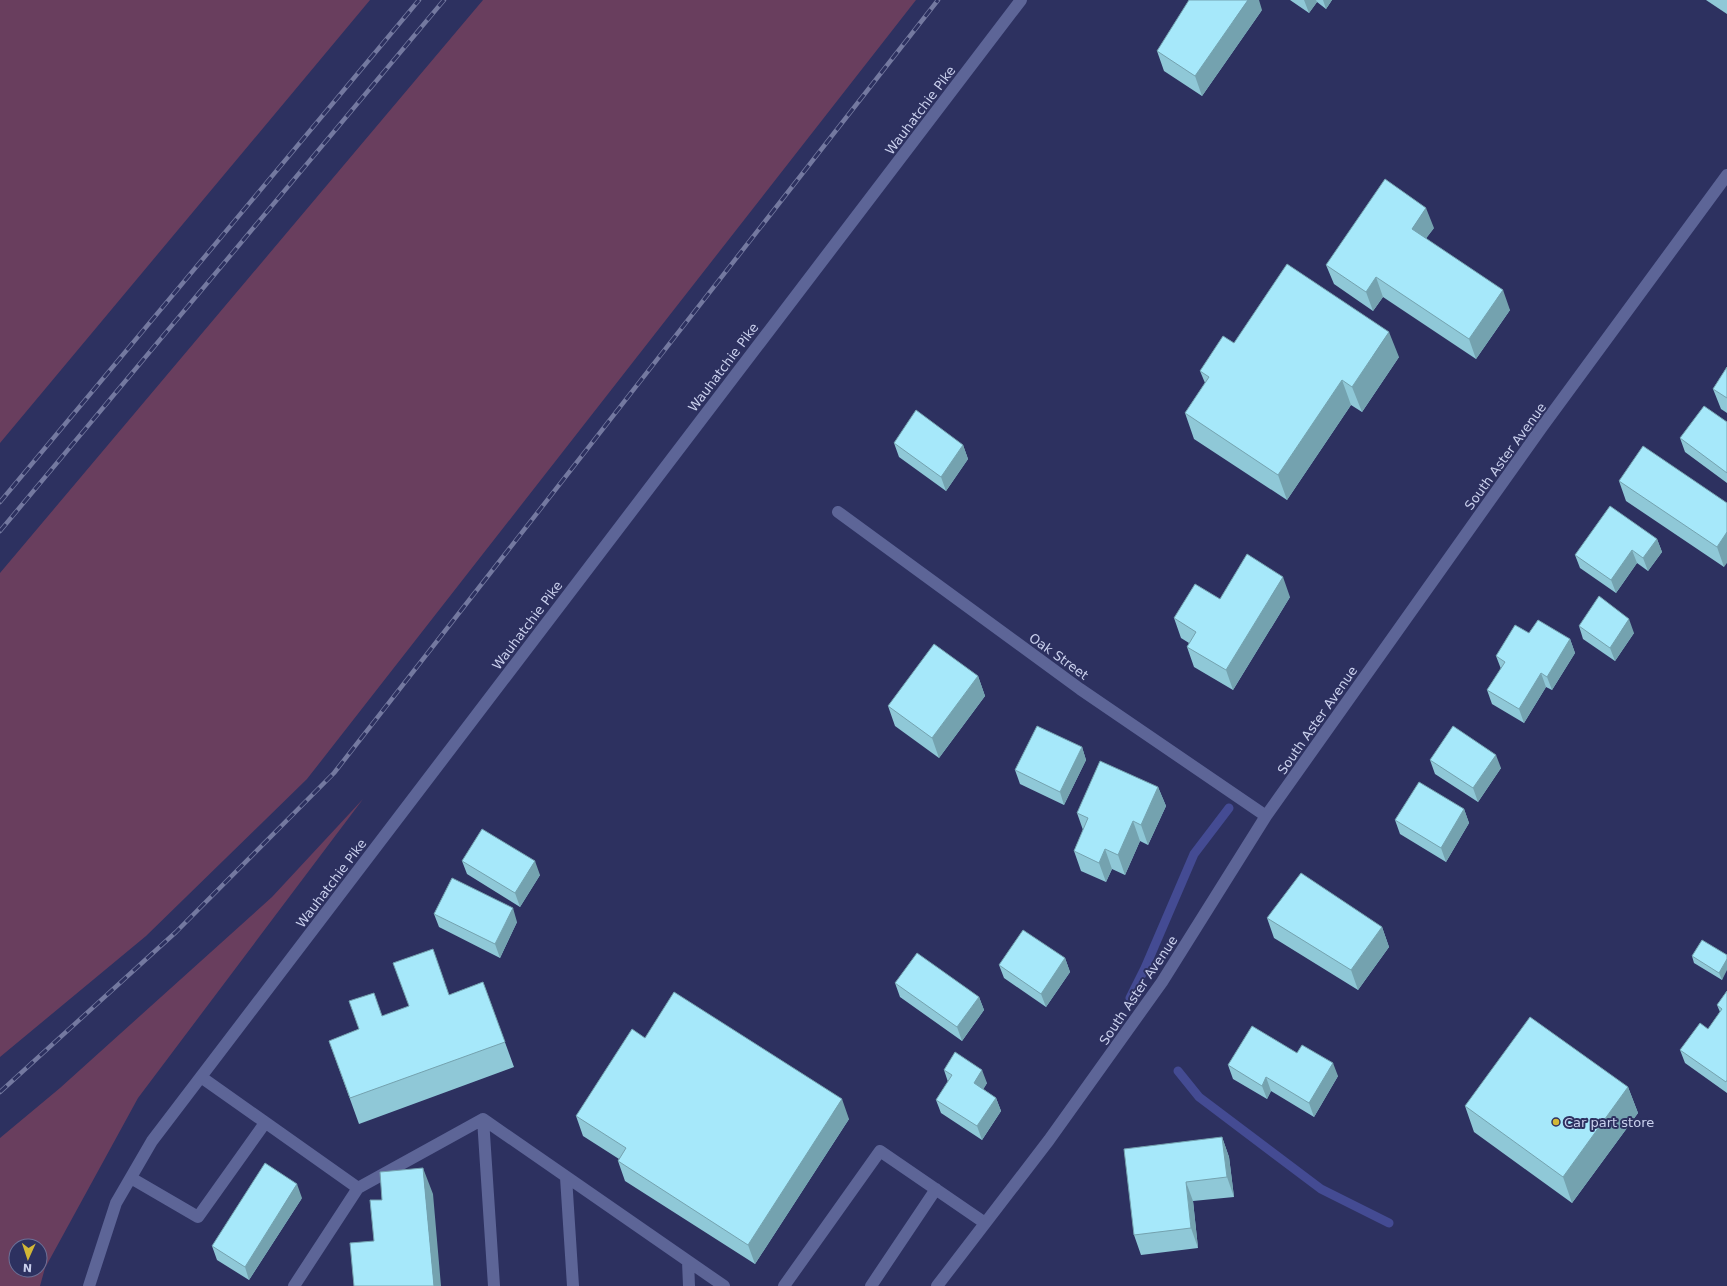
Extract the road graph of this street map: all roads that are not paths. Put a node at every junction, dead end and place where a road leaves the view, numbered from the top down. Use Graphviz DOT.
graph roads {
  1 [pos="1021,0"];
  2 [pos="1727,175"];
  3 [pos="838,512"];
  4 [pos="1266,816"];
  5 [pos="200,1077"];
  6 [pos="483,1119"];
  7 [pos="265,1123"];
  8 [pos="566,1177"];
  9 [pos="131,1178"];
  10 [pos="358,1188"];
  11 [pos="936,1189"];
  12 [pos="985,1223"];
  13 [pos="688,1261"];
  14 [pos="89,1286"];
  15 [pos="294,1286"];
  16 [pos="494,1286"];
  17 [pos="573,1286"];
  18 [pos="689,1286"];
  19 [pos="724,1286"];
  20 [pos="784,1286"];
  21 [pos="871,1286"];
  22 [pos="937,1286"];
  1 -- 5 [label="street, Wauhatchie Pike"];
  2 -- 4 [label="street, South Aster Avenue"];
  3 -- 4 [label="street, Oak Street"];
  4 -- 12 [label="street, South Aster Avenue"];
  5 -- 7 [label="street"];
  5 -- 9 [label="street, Wauhatchie Pike"];
  6 -- 8 [label="street"];
  6 -- 10 [label="street"];
  6 -- 16 [label="street"];
  7 -- 9 [label="street"];
  7 -- 10 [label="street"];
  8 -- 13 [label="street"];
  8 -- 17 [label="street"];
  9 -- 14 [label="street, Wauhatchie Pike"];
  10 -- 15 [label="street"];
  11 -- 12 [label="street"];
  11 -- 20 [label="street"];
  11 -- 21 [label="street"];
  12 -- 22 [label="street, South Aster Avenue"];
  13 -- 18 [label="street"];
  13 -- 19 [label="street"];
}
